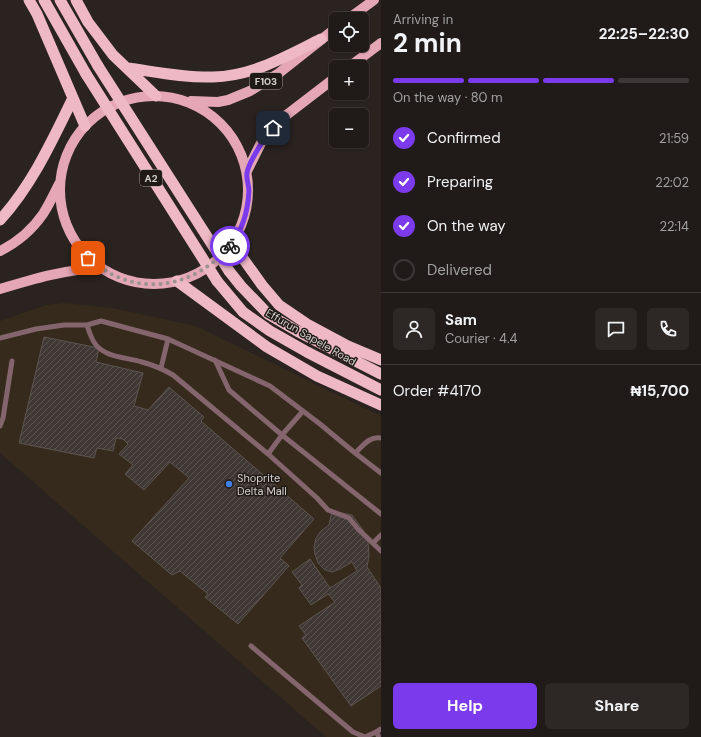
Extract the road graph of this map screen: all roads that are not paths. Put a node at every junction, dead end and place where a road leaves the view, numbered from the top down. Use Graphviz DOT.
graph roads {
  1 [pos="29,0"];
  2 [pos="44,0"];
  3 [pos="60,0"];
  4 [pos="76,0"];
  5 [pos="374,0"];
  6 [pos="358,12"];
  7 [pos="329,33"];
  8 [pos="321,39"];
  9 [pos="381,43"];
  10 [pos="358,60"];
  11 [pos="128,68"];
  12 [pos="329,83"];
  13 [pos="156,96"];
  14 [pos="73,98"];
  15 [pos="183,100"];
  16 [pos="85,126"];
  17 [pos="247,172"];
  18 [pos="60,182"];
  19 [pos="0,220"];
  20 [pos="232,243"];
  21 [pos="0,251"];
  22 [pos="102,268"];
  23 [pos="177,281"];
  24 [pos="0,289"];
  25 [pos="87,325"];
  26 [pos="0,338"];
  27 [pos="168,339"];
  28 [pos="214,360"];
  29 [pos="381,360"];
  30 [pos="12,361"];
  31 [pos="161,368"];
  32 [pos="381,374"];
  33 [pos="381,390"];
  34 [pos="381,405"];
  35 [pos="303,411"];
  36 [pos="0,426"];
  37 [pos="282,435"];
  38 [pos="381,438"];
  39 [pos="355,453"];
  40 [pos="268,454"];
  41 [pos="381,473"];
  42 [pos="381,514"];
  43 [pos="381,535"];
  44 [pos="373,543"];
  45 [pos="381,551"];
  46 [pos="252,646"];
  47 [pos="381,729"];
  48 [pos="377,735"];
  1 -- 14 [label="highway"];
  2 -- 33 [label="highway, Effurun Sapele Road / A2, bridge"];
  3 -- 32 [label="highway, Effurun Sapele Road / A2, bridge"];
  4 -- 11 [label="highway"];
  5 -- 6 [label="main road"];
  7 -- 8 [label="main road, F103"];
  8 -- 11 [label="highway"];
  8 -- 15 [label="main road, F103"];
  9 -- 10 [label="main road"];
  11 -- 13 [label="highway"];
  12 -- 17 [label="main road"];
  13 -- 15 [label="main road"];
  13 -- 16 [label="main road"];
  14 -- 16 [label="highway"];
  14 -- 19 [label="highway"];
  15 -- 17 [label="main road"];
  16 -- 18 [label="main road"];
  17 -- 20 [label="main road"];
  18 -- 21 [label="main road"];
  18 -- 22 [label="main road"];
  20 -- 23 [label="main road"];
  20 -- 29 [label="highway"];
  22 -- 23 [label="main road"];
  22 -- 24 [label="main road"];
  23 -- 34 [label="highway"];
  25 -- 26 [label="lane"];
  25 -- 27 [label="lane"];
  25 -- 31 [label="lane"];
  27 -- 28 [label="lane"];
  27 -- 31 [label="lane"];
  28 -- 35 [label="lane"];
  28 -- 37 [label="lane"];
  30 -- 36 [label="lane"];
  31 -- 40 [label="lane"];
  35 -- 37 [label="lane"];
  35 -- 39 [label="lane"];
  37 -- 40 [label="lane"];
  37 -- 42 [label="lane"];
  38 -- 39 [label="lane"];
  39 -- 41 [label="lane"];
  40 -- 44 [label="lane"];
  43 -- 44 [label="lane"];
  44 -- 45 [label="lane"];
  46 -- 48 [label="lane"];
  47 -- 48 [label="lane"];
}
